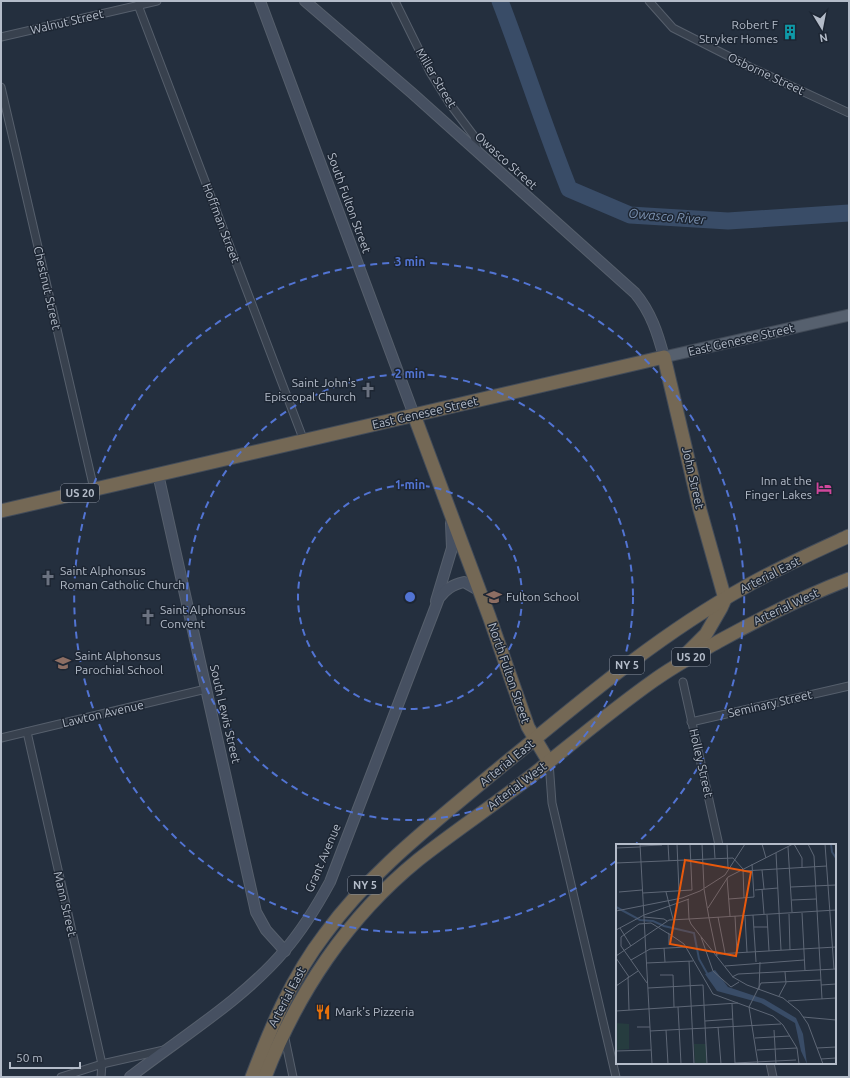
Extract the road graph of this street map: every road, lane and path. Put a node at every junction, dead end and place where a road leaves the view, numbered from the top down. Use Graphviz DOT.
graph roads {
  1 [pos="157,1"];
  2 [pos="260,1"];
  3 [pos="305,1"];
  4 [pos="395,1"];
  5 [pos="650,1"];
  6 [pos="138,5"];
  7 [pos="1,37"];
  8 [pos="1,87"];
  9 [pos="849,113"];
  10 [pos="478,153"];
  11 [pos="849,315"];
  12 [pos="664,357"];
  13 [pos="414,414"];
  14 [pos="304,441"];
  15 [pos="158,474"];
  16 [pos="94,490"];
  17 [pos="450,510"];
  18 [pos="1,511"];
  19 [pos="849,536"];
  20 [pos="849,579"];
  21 [pos="480,591"];
  22 [pos="724,599"];
  23 [pos="434,609"];
  24 [pos="678,664"];
  25 [pos="683,682"];
  26 [pos="849,686"];
  27 [pos="206,689"];
  28 [pos="691,722"];
  29 [pos="27,732"];
  30 [pos="1,738"];
  31 [pos="536,739"];
  32 [pos="548,762"];
  33 [pos="720,844"];
  34 [pos="284,951"];
  35 [pos="284,1032"];
  36 [pos="165,1050"];
  37 [pos="102,1064"];
  38 [pos="770,1064"];
  39 [pos="62,1077"];
  40 [pos="101,1077"];
  41 [pos="130,1077"];
  42 [pos="252,1077"];
  43 [pos="265,1077"];
  44 [pos="293,1077"];
  45 [pos="616,1077"];
  46 [pos="773,1077"];
  1 -- 6 [label="street, Walnut Street"];
  2 -- 13 [label="street, South Fulton Street"];
  3 -- 10 [label="street, Owasco Street"];
  4 -- 10 [label="street, Miller Street"];
  5 -- 9 [label="street, Osborne Street"];
  6 -- 7 [label="street, Walnut Street"];
  6 -- 14 [label="street, Hoffman Street"];
  8 -- 16 [label="street, Chestnut Street"];
  10 -- 12 [label="street, Owasco Street"];
  11 -- 12 [label="main road, East Genesee Street"];
  12 -- 13 [label="highway, East Genesee Street / US 20"];
  12 -- 22 [label="highway, John Street"];
  13 -- 14 [label="highway, East Genesee Street / US 20"];
  13 -- 17 [label="highway, North Fulton Street"];
  14 -- 15 [label="highway, East Genesee Street / US 20"];
  15 -- 16 [label="highway, East Genesee Street / US 20"];
  15 -- 27 [label="street, South Lewis Street"];
  16 -- 18 [label="highway, East Genesee Street / US 20"];
  17 -- 21 [label="highway, North Fulton Street"];
  17 -- 23 [label="street"];
  19 -- 22 [label="highway, Arterial East"];
  20 -- 24 [label="highway, Arterial West / US 20"];
  21 -- 23 [label="street"];
  21 -- 31 [label="highway, North Fulton Street"];
  22 -- 24 [label="highway"];
  22 -- 31 [label="highway, Arterial East / NY 5"];
  23 -- 34 [label="street, Grant Avenue"];
  24 -- 32 [label="highway, Arterial West / US 20"];
  25 -- 28 [label="street, Holley Street"];
  26 -- 28 [label="street, Seminary Street"];
  27 -- 29 [label="street, Lawton Avenue"];
  27 -- 34 [label="street, South Lewis Street"];
  28 -- 33 [label="street, Holley Street"];
  29 -- 30 [label="street, Lawton Avenue"];
  29 -- 37 [label="street, Mann Street"];
  31 -- 32 [label="highway, North Fulton Street"];
  31 -- 42 [label="highway, Arterial East / NY 5"];
  32 -- 35 [label="highway, Arterial West / NY 5"];
  32 -- 45 [label="street, North Fulton Street"];
  34 -- 36 [label="street, Grant Avenue"];
  35 -- 43 [label="highway, Arterial West / NY 5"];
  35 -- 44 [label="street"];
  36 -- 37 [label="street, Grant Avenue"];
  36 -- 41 [label="street"];
  37 -- 39 [label="street, Grant Avenue"];
  37 -- 40 [label="street, Mann Street"];
  38 -- 46 [label="street"];
}
